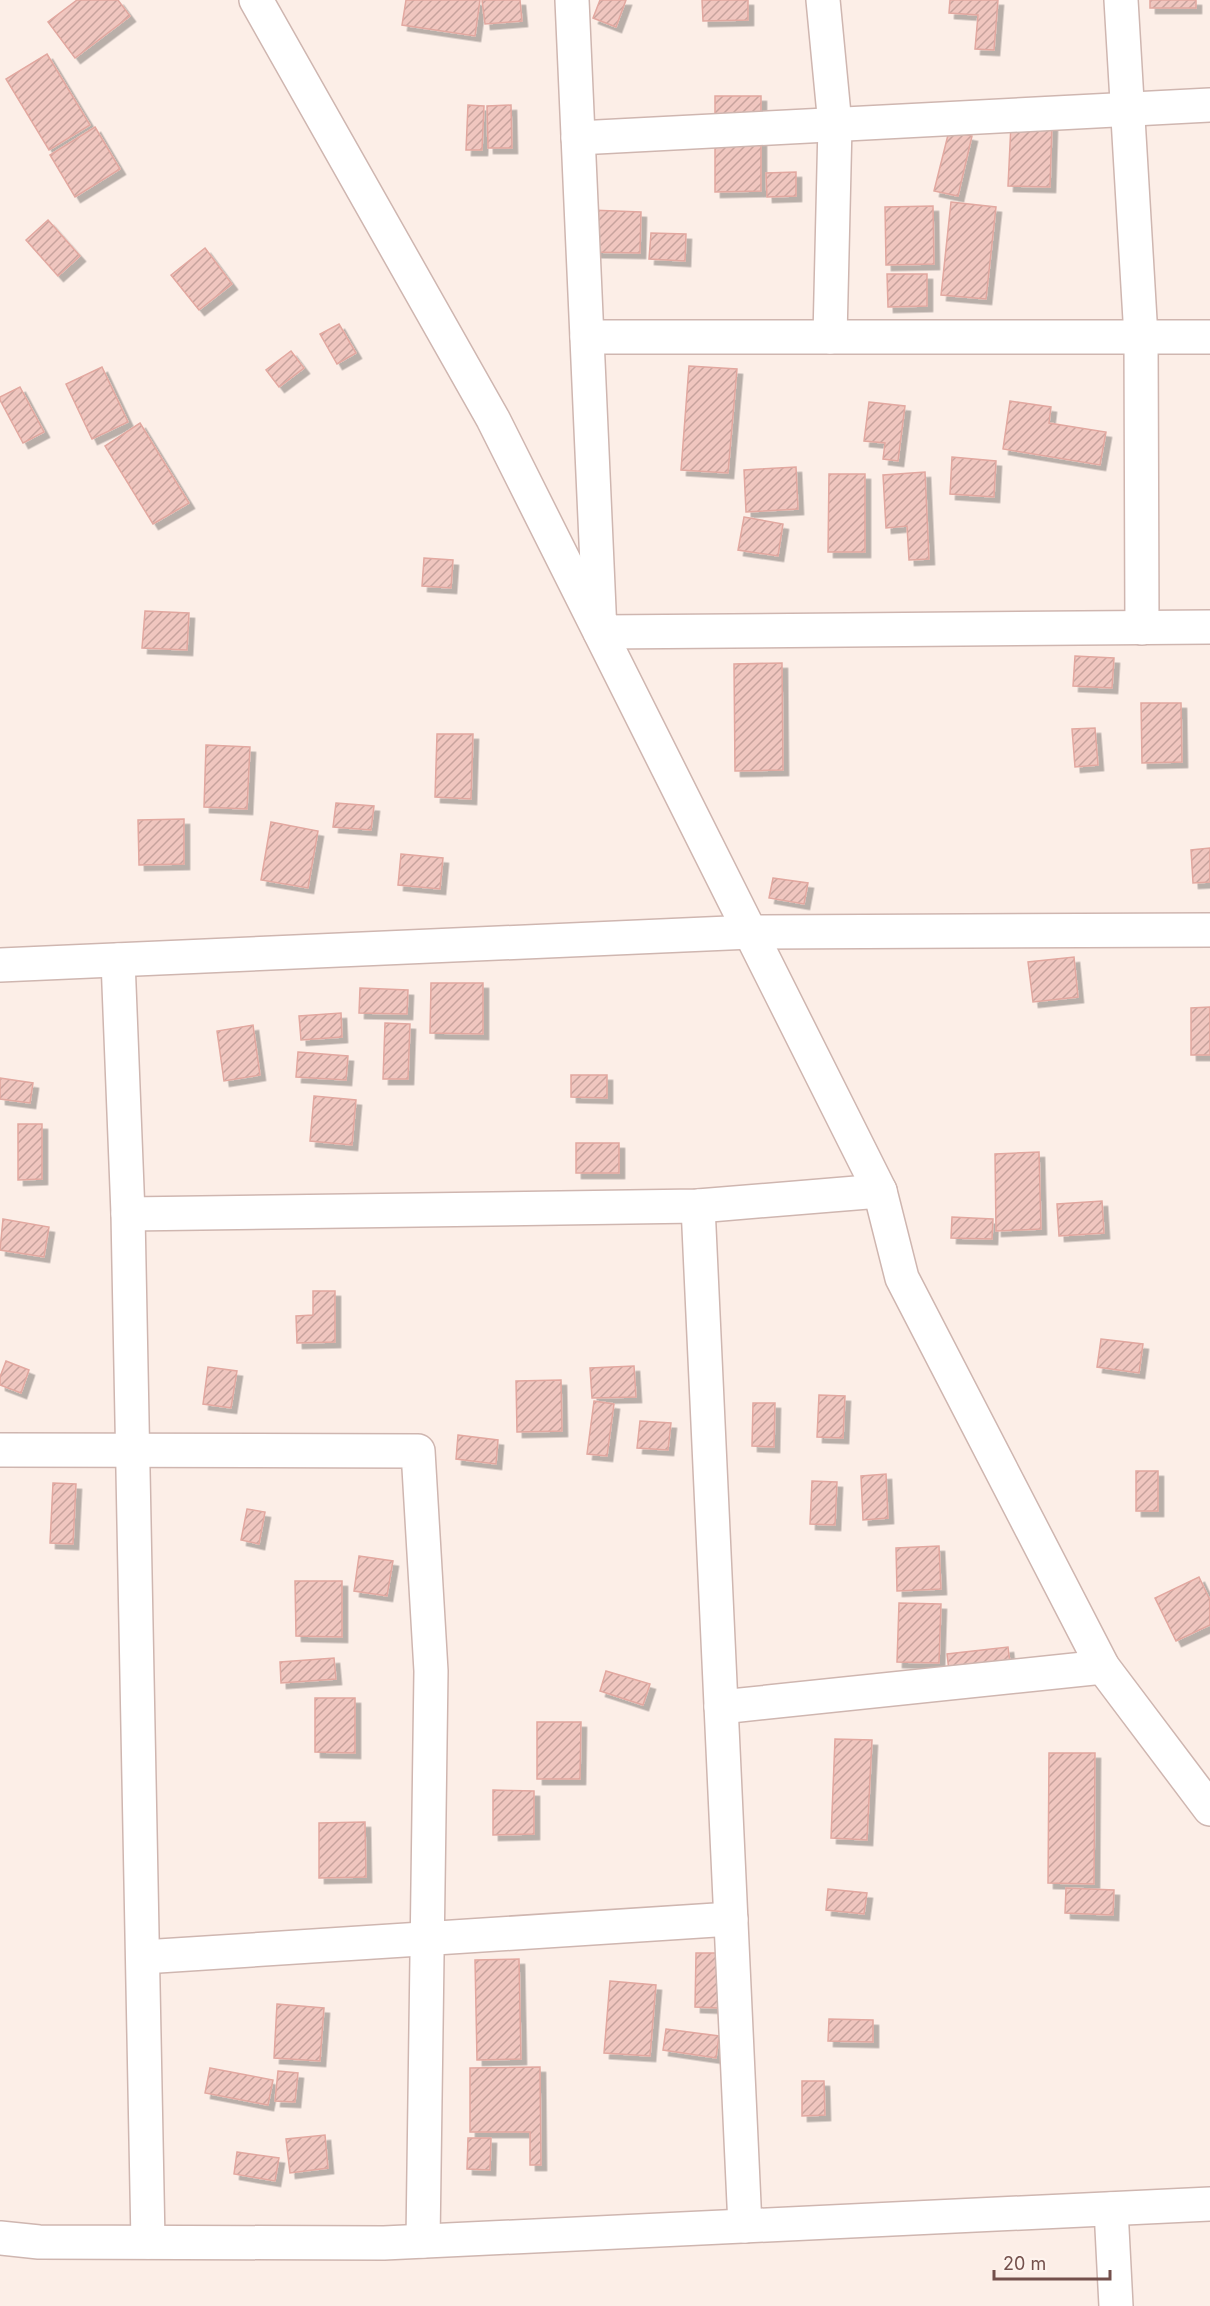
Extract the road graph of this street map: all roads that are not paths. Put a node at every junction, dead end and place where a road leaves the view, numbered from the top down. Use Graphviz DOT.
graph roads {
  1 [pos="256,0"];
  2 [pos="572,0"];
  3 [pos="824,0"];
  4 [pos="1121,0"];
  5 [pos="1210,105"];
  6 [pos="1127,110"];
  7 [pos="835,125"];
  8 [pos="579,138"];
  9 [pos="587,337"];
  10 [pos="830,337"];
  11 [pos="1141,337"];
  12 [pos="1210,337"];
  13 [pos="1210,627"];
  14 [pos="1142,628"];
  15 [pos="600,632"];
  16 [pos="1210,930"];
  17 [pos="751,932"];
  18 [pos="118,960"];
  19 [pos="0,965"];
  20 [pos="880,1191"];
  21 [pos="698,1206"];
  22 [pos="128,1214"];
  23 [pos="132,1449"];
  24 [pos="0,1450"];
  25 [pos="1103,1667"];
  26 [pos="721,1707"];
  27 [pos="1210,1809"];
  28 [pos="731,1919"];
  29 [pos="427,1939"];
  30 [pos="143,1957"];
  31 [pos="1210,2204"];
  32 [pos="1111,2209"];
  33 [pos="745,2226"];
  34 [pos="0,2238"];
  35 [pos="423,2241"];
  36 [pos="148,2242"];
  37 [pos="1116,2306"];
  1 -- 15 [label="street"];
  2 -- 8 [label="street"];
  3 -- 7 [label="street"];
  4 -- 6 [label="street"];
  5 -- 6 [label="street"];
  6 -- 7 [label="street"];
  6 -- 11 [label="street"];
  7 -- 8 [label="street"];
  7 -- 10 [label="street"];
  8 -- 9 [label="street"];
  9 -- 10 [label="street"];
  9 -- 15 [label="street"];
  10 -- 11 [label="street"];
  11 -- 12 [label="street"];
  11 -- 14 [label="street"];
  13 -- 14 [label="street"];
  14 -- 15 [label="street"];
  15 -- 17 [label="street"];
  16 -- 17 [label="street"];
  17 -- 18 [label="street"];
  17 -- 20 [label="street"];
  18 -- 19 [label="street"];
  18 -- 22 [label="street"];
  20 -- 21 [label="street"];
  20 -- 25 [label="street"];
  21 -- 22 [label="street"];
  21 -- 26 [label="street"];
  22 -- 23 [label="street"];
  23 -- 24 [label="street"];
  23 -- 29 [label="street"];
  23 -- 30 [label="street"];
  25 -- 26 [label="street"];
  25 -- 27 [label="street"];
  26 -- 28 [label="street"];
  28 -- 29 [label="street"];
  28 -- 33 [label="street"];
  29 -- 30 [label="street"];
  29 -- 35 [label="street"];
  30 -- 36 [label="street"];
  31 -- 32 [label="street"];
  32 -- 33 [label="street"];
  32 -- 37 [label="street"];
  33 -- 35 [label="street"];
  34 -- 36 [label="street"];
  35 -- 36 [label="street"];
}
